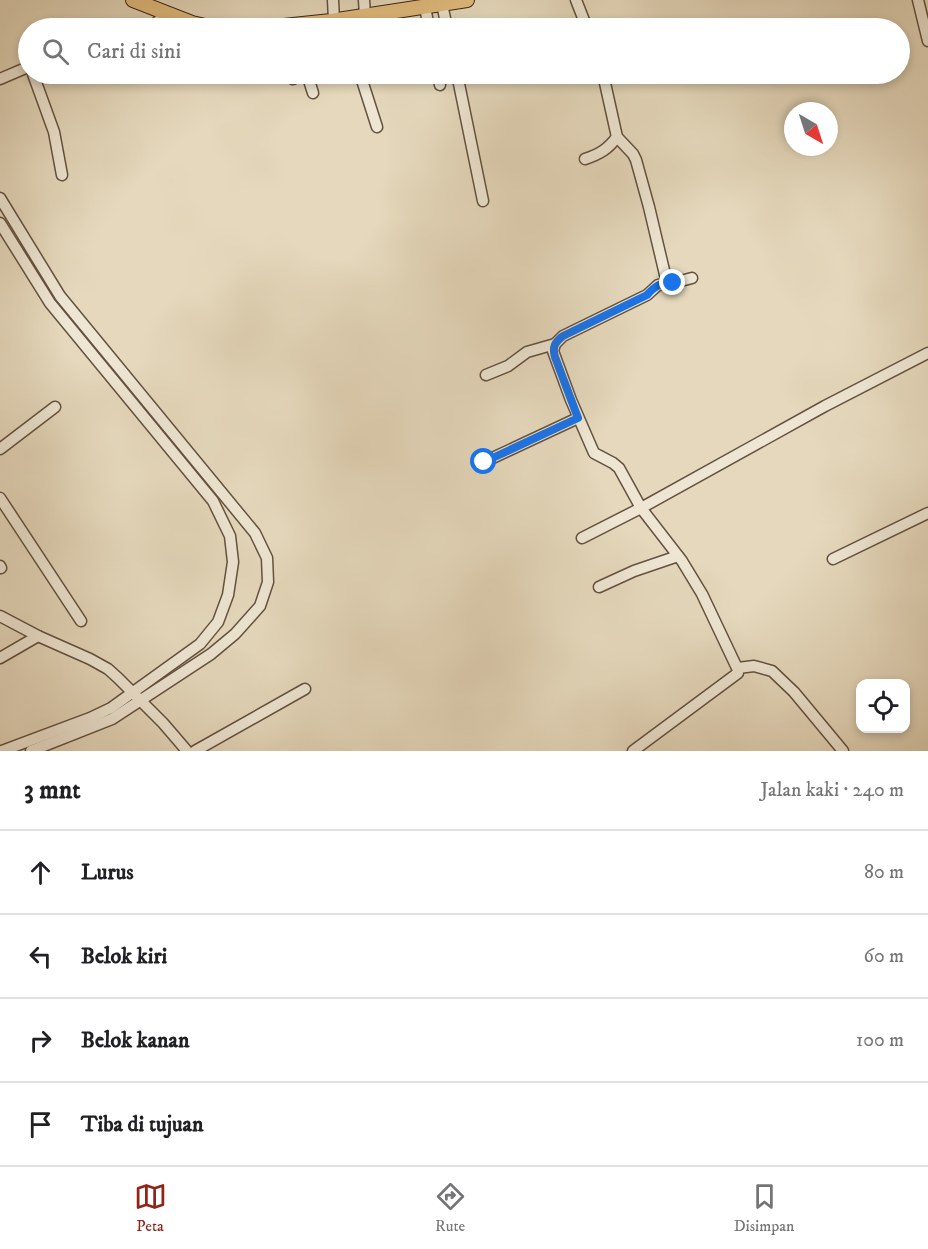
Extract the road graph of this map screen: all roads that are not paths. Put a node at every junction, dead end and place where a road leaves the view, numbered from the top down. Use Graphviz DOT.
graph roads {
  1 [pos="133,0"];
  2 [pos="333,0"];
  3 [pos="364,0"];
  4 [pos="467,0"];
  5 [pos="576,0"];
  6 [pos="918,0"];
  7 [pos="442,4"];
  8 [pos="417,5"];
  9 [pos="157,7"];
  10 [pos="186,18"];
  11 [pos="341,18"];
  12 [pos="366,18"];
  13 [pos="373,18"];
  14 [pos="445,18"];
  15 [pos="583,18"];
  16 [pos="928,40"];
  17 [pos="18,71"];
  18 [pos="0,79"];
  19 [pos="37,84"];
  20 [pos="310,84"];
  21 [pos="362,84"];
  22 [pos="459,84"];
  23 [pos="605,84"];
  24 [pos="313,93"];
  25 [pos="377,127"];
  26 [pos="616,137"];
  27 [pos="585,159"];
  28 [pos="62,175"];
  29 [pos="0,198"];
  30 [pos="483,201"];
  31 [pos="0,222"];
  32 [pos="692,278"];
  33 [pos="667,283"];
  34 [pos="555,344"];
  35 [pos="928,352"];
  36 [pos="486,375"];
  37 [pos="56,407"];
  38 [pos="578,418"];
  39 [pos="0,449"];
  40 [pos="484,462"];
  41 [pos="0,498"];
  42 [pos="233,506"];
  43 [pos="641,508"];
  44 [pos="928,513"];
  45 [pos="221,516"];
  46 [pos="582,538"];
  47 [pos="678,555"];
  48 [pos="833,559"];
  49 [pos="600,587"];
  50 [pos="0,616"];
  51 [pos="81,621"];
  52 [pos="38,636"];
  53 [pos="200,644"];
  54 [pos="211,654"];
  55 [pos="0,658"];
  56 [pos="738,668"];
  57 [pos="305,689"];
  58 [pos="137,696"];
  59 [pos="2,751"];
  60 [pos="31,751"];
  61 [pos="187,751"];
  62 [pos="195,751"];
  63 [pos="633,751"];
  64 [pos="843,751"];
  1 -- 9 [label="main road"];
  2 -- 11 [label="street"];
  3 -- 12 [label="street"];
  4 -- 7 [label="main road"];
  5 -- 15 [label="street"];
  6 -- 16 [label="street"];
  7 -- 8 [label="main road"];
  7 -- 14 [label="street"];
  8 -- 13 [label="main road"];
  9 -- 10 [label="main road"];
  17 -- 18 [label="street"];
  19 -- 28 [label="street"];
  20 -- 24 [label="street"];
  21 -- 25 [label="street"];
  22 -- 30 [label="street"];
  23 -- 26 [label="street"];
  26 -- 27 [label="street"];
  26 -- 33 [label="street"];
  29 -- 42 [label="street"];
  31 -- 45 [label="street"];
  32 -- 33 [label="street"];
  33 -- 34 [label="street"];
  34 -- 36 [label="street"];
  34 -- 38 [label="street"];
  35 -- 43 [label="street"];
  37 -- 39 [label="street"];
  38 -- 40 [label="street"];
  38 -- 43 [label="street"];
  41 -- 51 [label="street"];
  42 -- 45 [label="street"];
  42 -- 54 [label="street"];
  43 -- 46 [label="street"];
  43 -- 47 [label="street"];
  44 -- 48 [label="street"];
  45 -- 53 [label="street"];
  47 -- 49 [label="street"];
  47 -- 56 [label="street"];
  50 -- 52 [label="street"];
  52 -- 55 [label="street"];
  52 -- 58 [label="street"];
  53 -- 54 [label="street"];
  53 -- 58 [label="street"];
  54 -- 58 [label="street"];
  56 -- 63 [label="street"];
  56 -- 64 [label="street"];
  57 -- 62 [label="street"];
  58 -- 59 [label="street"];
  58 -- 60 [label="street"];
  58 -- 61 [label="street"];
}
